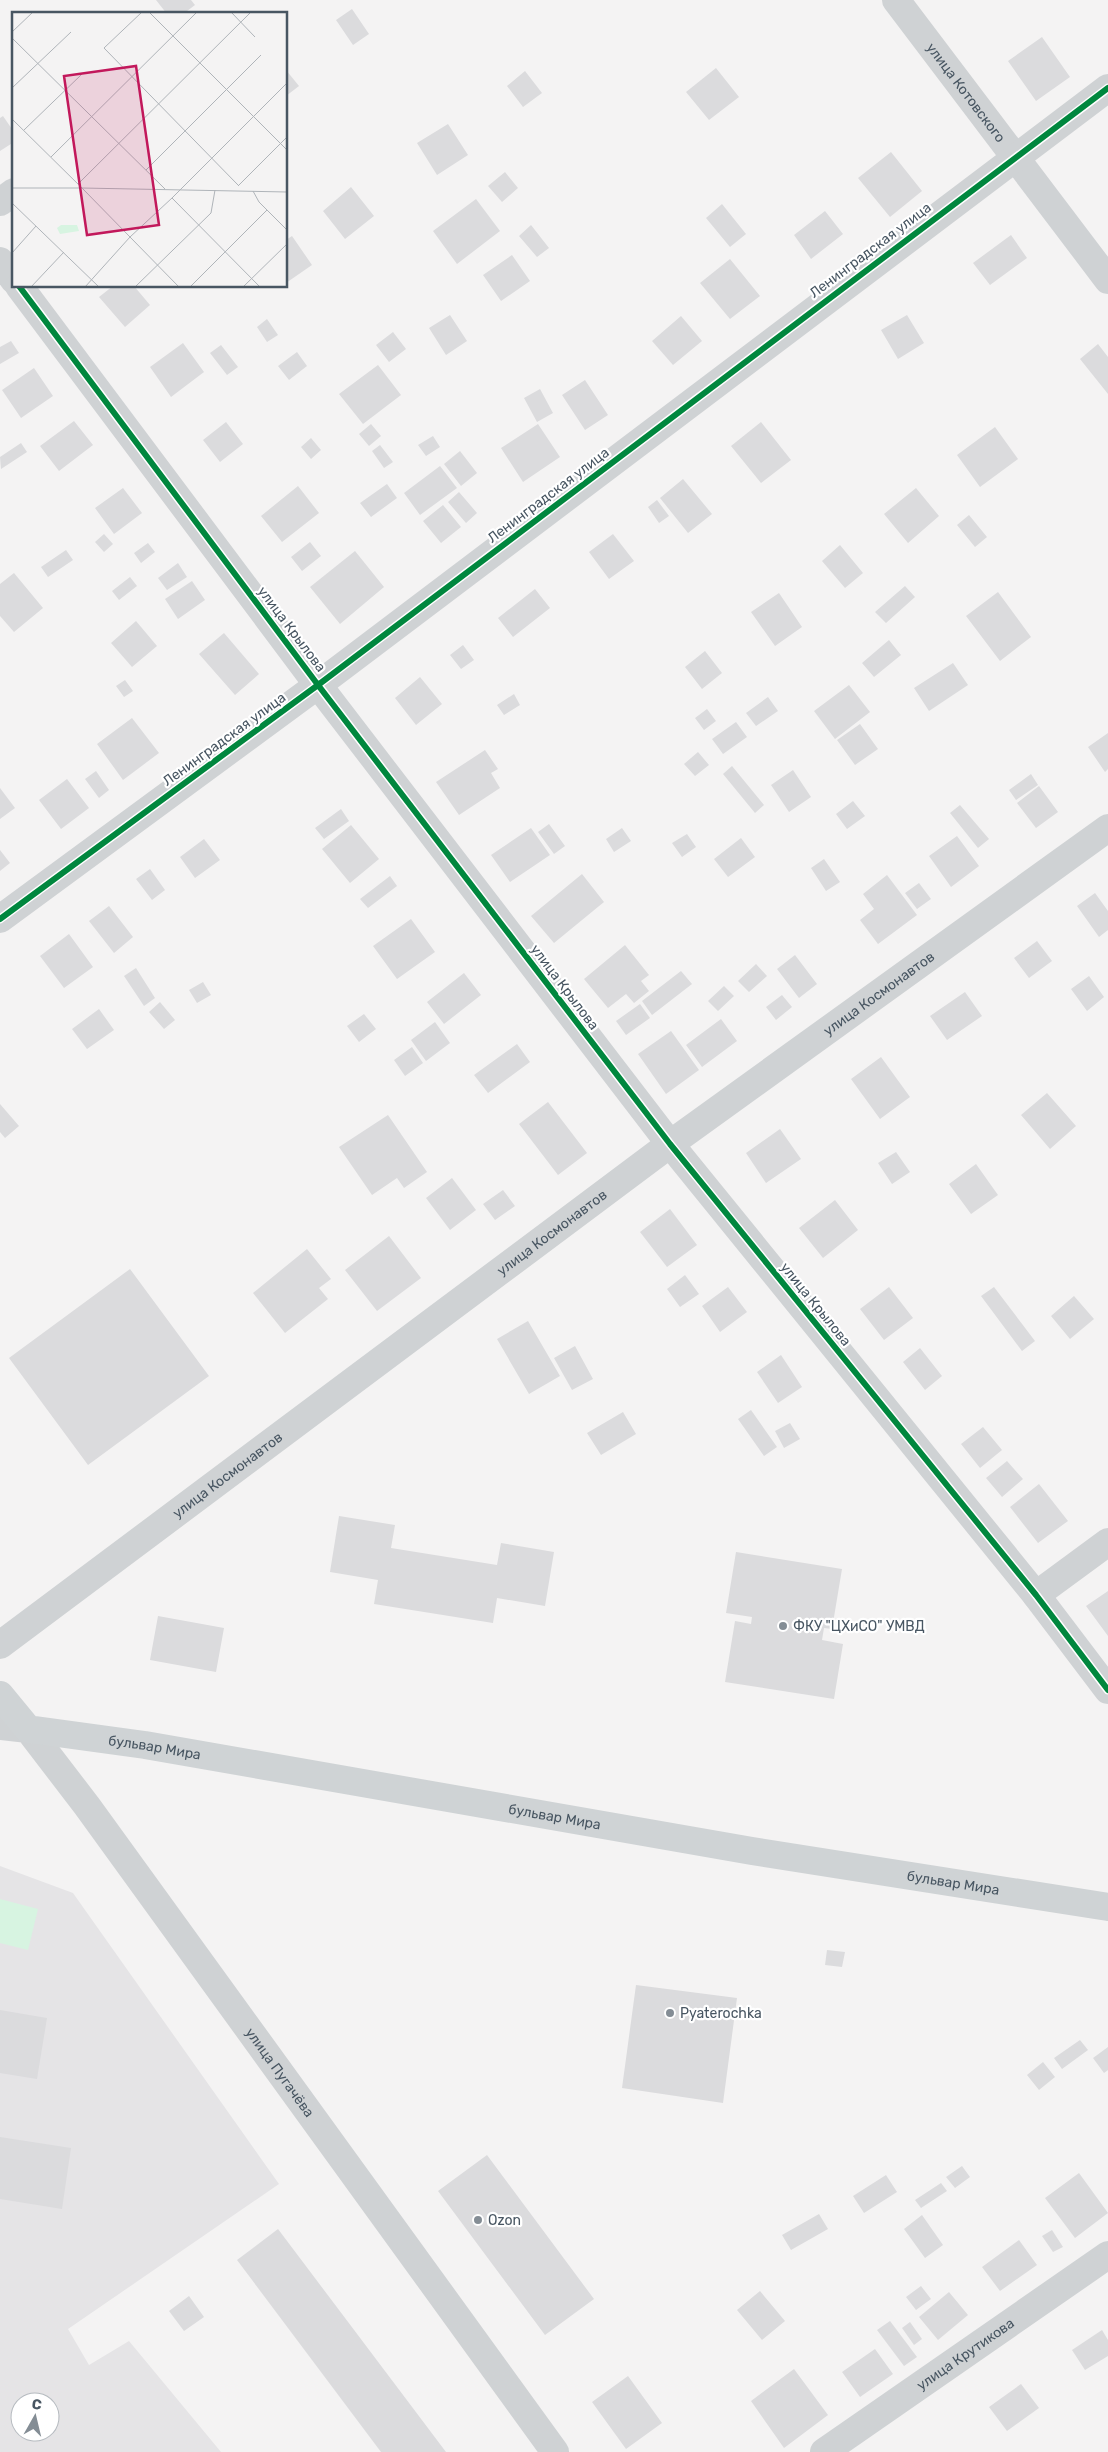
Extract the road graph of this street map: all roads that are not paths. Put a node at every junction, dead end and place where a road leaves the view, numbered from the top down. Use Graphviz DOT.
graph roads {
  1 [pos="896,0"];
  2 [pos="1108,88"];
  3 [pos="1015,157"];
  4 [pos="12,193"];
  5 [pos="0,202"];
  6 [pos="0,262"];
  7 [pos="12,277"];
  8 [pos="1108,280"];
  9 [pos="20,288"];
  10 [pos="318,685"];
  11 [pos="1108,828"];
  12 [pos="0,919"];
  13 [pos="670,1144"];
  14 [pos="1108,1542"];
  15 [pos="1036,1595"];
  16 [pos="0,1645"];
  17 [pos="1108,1690"];
  18 [pos="0,1695"];
  19 [pos="0,1726"];
  20 [pos="28,1728"];
  21 [pos="1108,1907"];
  22 [pos="1108,2255"];
  23 [pos="555,2452"];
  24 [pos="824,2452"];
  1 -- 3 [label="street, улица Котовского"];
  2 -- 3 [label="street, Ленинградская улица"];
  3 -- 8 [label="street, улица Котовского"];
  3 -- 10 [label="street, Ленинградская улица"];
  4 -- 5 [label="street"];
  6 -- 7 [label="street"];
  9 -- 10 [label="street, улица Крылова"];
  10 -- 12 [label="street, Ленинградская улица"];
  10 -- 13 [label="street, улица Крылова"];
  11 -- 13 [label="street, улица Космонавтов"];
  13 -- 15 [label="street, улица Крылова"];
  13 -- 16 [label="street, улица Космонавтов"];
  14 -- 15 [label="street"];
  15 -- 17 [label="street, улица Крылова"];
  18 -- 20 [label="main road, улица Пугачёва"];
  19 -- 20 [label="street, бульвар Мира"];
  20 -- 21 [label="main road, бульвар Мира"];
  20 -- 23 [label="street, улица Пугачёва"];
  22 -- 24 [label="street, улица Крутикова"];
}
